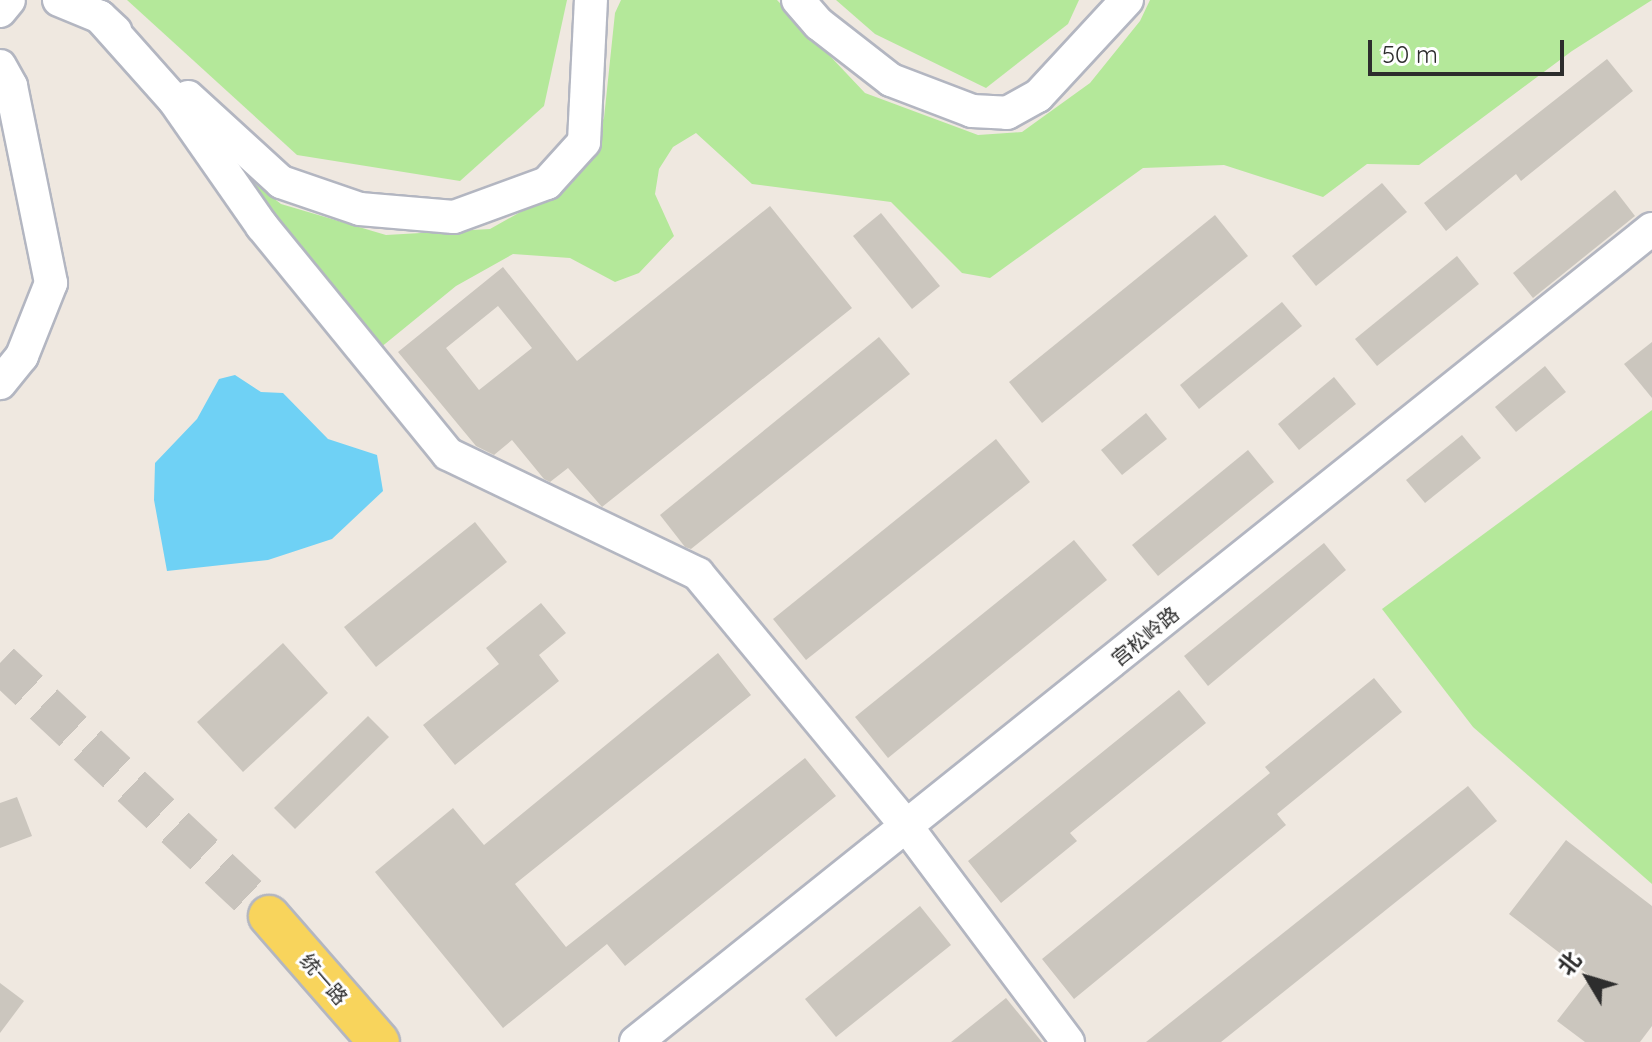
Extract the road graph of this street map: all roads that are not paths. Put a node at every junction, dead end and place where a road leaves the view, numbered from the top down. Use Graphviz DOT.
graph roads {
  1 [pos="9,0"];
  2 [pos="59,0"];
  3 [pos="591,0"];
  4 [pos="798,0"];
  5 [pos="1127,0"];
  6 [pos="0,11"];
  7 [pos="100,17"];
  8 [pos="0,66"];
  9 [pos="1652,229"];
  10 [pos="0,383"];
  11 [pos="907,827"];
  12 [pos="353,1042"];
  13 [pos="379,1042"];
  14 [pos="636,1042"];
  15 [pos="1068,1042"];
  1 -- 6 [label="street"];
  2 -- 7 [label="street"];
  3 -- 7 [label="street"];
  4 -- 5 [label="street"];
  7 -- 11 [label="street"];
  8 -- 10 [label="street"];
  9 -- 11 [label="street, 宫松岭路"];
  11 -- 14 [label="street, 宫松岭路"];
  11 -- 15 [label="street"];
  12 -- 13 [label="main road, 统一路"];
}
